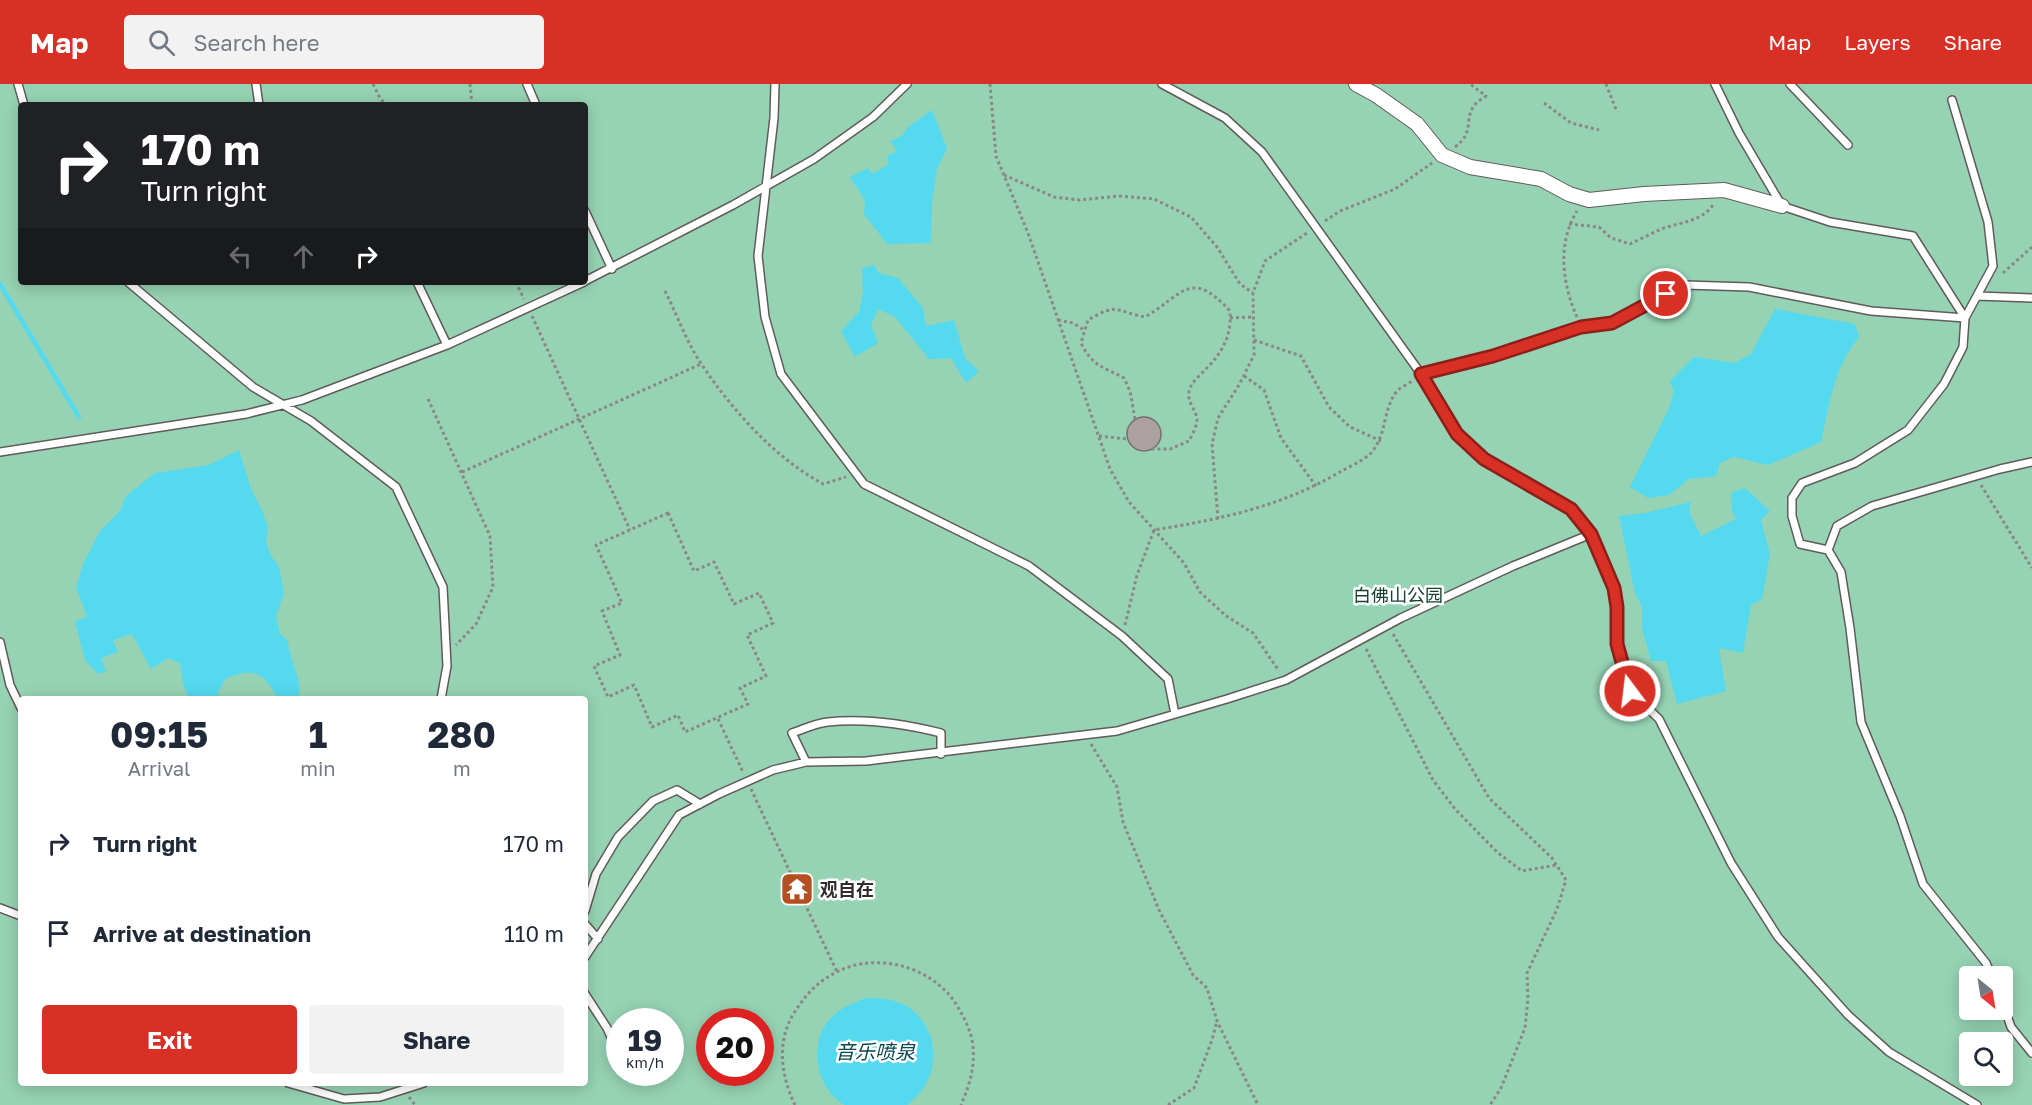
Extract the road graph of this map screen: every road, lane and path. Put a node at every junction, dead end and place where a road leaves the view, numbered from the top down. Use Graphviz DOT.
graph roads {
  1 [pos="18,84"];
  2 [pos="256,84"];
  3 [pos="373,84"];
  4 [pos="470,84"];
  5 [pos="526,84"];
  6 [pos="775,84"];
  7 [pos="907,84"];
  8 [pos="990,84"];
  9 [pos="1162,84"];
  10 [pos="1356,84"];
  11 [pos="1470,84"];
  12 [pos="1606,84"];
  13 [pos="1715,84"];
  14 [pos="1790,84"];
  15 [pos="1952,100"];
  16 [pos="23,102"];
  17 [pos="257,102"];
  18 [pos="383,102"];
  19 [pos="472,102"];
  20 [pos="535,102"];
  21 [pos="1544,103"];
  22 [pos="1617,112"];
  23 [pos="1599,130"];
  24 [pos="1848,145"];
  25 [pos="1442,155"];
  26 [pos="1004,175"];
  27 [pos="766,186"];
  28 [pos="1724,190"];
  29 [pos="1589,200"];
  30 [pos="1782,206"];
  31 [pos="588,217"];
  32 [pos="1569,224"];
  33 [pos="1316,227"];
  34 [pos="612,269"];
  35 [pos="588,280"];
  36 [pos="132,285"];
  37 [pos="418,285"];
  38 [pos="517,285"];
  39 [pos="578,285"];
  40 [pos="665,291"];
  41 [pos="1253,293"];
  42 [pos="1977,296"];
  43 [pos="2032,298"];
  44 [pos="528,308"];
  45 [pos="1253,317"];
  46 [pos="1230,318"];
  47 [pos="1965,318"];
  48 [pos="1059,320"];
  49 [pos="1581,327"];
  50 [pos="1084,330"];
  51 [pos="1254,340"];
  52 [pos="447,345"];
  53 [pos="701,364"];
  54 [pos="1421,374"];
  55 [pos="1244,376"];
  56 [pos="428,399"];
  57 [pos="283,405"];
  58 [pos="579,419"];
  59 [pos="1135,419"];
  60 [pos="1099,436"];
  61 [pos="1127,440"];
  62 [pos="1381,441"];
  63 [pos="1152,449"];
  64 [pos="0,452"];
  65 [pos="2032,462"];
  66 [pos="462,472"];
  67 [pos="856,474"];
  68 [pos="1976,476"];
  69 [pos="1316,486"];
  70 [pos="1218,519"];
  71 [pos="630,530"];
  72 [pos="1154,530"];
  73 [pos="1591,534"];
  74 [pos="1828,550"];
  75 [pos="2032,568"];
  76 [pos="1388,626"];
  77 [pos="1122,636"];
  78 [pos="1361,640"];
  79 [pos="0,642"];
  80 [pos="447,655"];
  81 [pos="1286,680"];
  82 [pos="442,696"];
  83 [pos="18,702"];
  84 [pos="1175,714"];
  85 [pos="718,718"];
  86 [pos="1086,735"];
  87 [pos="941,754"];
  88 [pos="806,762"];
  89 [pos="747,781"];
  90 [pos="700,804"];
  91 [pos="1557,865"];
  92 [pos="588,900"];
  93 [pos="0,908"];
  94 [pos="18,914"];
  95 [pos="588,927"];
  96 [pos="598,939"];
  97 [pos="588,953"];
  98 [pos="1987,966"];
  99 [pos="837,972"];
  100 [pos="588,999"];
  101 [pos="2009,1020"];
  102 [pos="1217,1021"];
  103 [pos="606,1026"];
  104 [pos="2032,1053"];
  105 [pos="297,1086"];
  106 [pos="402,1087"];
  107 [pos="344,1102"];
  108 [pos="795,1105"];
  109 [pos="961,1105"];
  110 [pos="1168,1105"];
  111 [pos="1258,1105"];
  112 [pos="1490,1105"];
  113 [pos="1977,1105"];
  1 -- 16 [label="lane"];
  2 -- 17 [label="lane"];
  3 -- 18 [label="path"];
  4 -- 19 [label="path"];
  5 -- 20 [label="lane"];
  6 -- 27 [label="lane"];
  7 -- 27 [label="lane"];
  8 -- 26 [label="path"];
  9 -- 33 [label="lane"];
  10 -- 25 [label="street"];
  11 -- 25 [label="path"];
  12 -- 22 [label="path"];
  13 -- 30 [label="lane"];
  14 -- 24 [label="lane"];
  15 -- 42 [label="lane"];
  21 -- 23 [label="path"];
  25 -- 29 [label="street"];
  25 -- 33 [label="path"];
  26 -- 41 [label="path"];
  26 -- 48 [label="path"];
  27 -- 34 [label="lane"];
  27 -- 67 [label="lane"];
  28 -- 29 [label="street"];
  28 -- 30 [label="street"];
  28 -- 32 [label="path"];
  29 -- 32 [label="path"];
  30 -- 47 [label="lane"];
  31 -- 34 [label="lane"];
  32 -- 49 [label="path"];
  33 -- 41 [label="path"];
  33 -- 54 [label="lane"];
  34 -- 35 [label="lane"];
  36 -- 57 [label="lane"];
  37 -- 52 [label="lane"];
  38 -- 44 [label="path"];
  39 -- 44 [label="lane"];
  40 -- 53 [label="path"];
  41 -- 45 [label="path"];
  42 -- 43 [label="lane"];
  42 -- 47 [label="lane"];
  44 -- 52 [label="lane"];
  44 -- 58 [label="path"];
  45 -- 46 [label="path"];
  45 -- 51 [label="path"];
  46 -- 50 [label="path"];
  46 -- 63 [label="path"];
  47 -- 49 [label="lane"];
  47 -- 74 [label="lane"];
  48 -- 50 [label="path"];
  48 -- 60 [label="path"];
  49 -- 54 [label="lane"];
  50 -- 59 [label="path"];
  51 -- 55 [label="path"];
  51 -- 62 [label="path"];
  52 -- 57 [label="lane"];
  53 -- 58 [label="path"];
  53 -- 67 [label="path"];
  54 -- 62 [label="path"];
  54 -- 73 [label="lane"];
  55 -- 69 [label="path"];
  55 -- 70 [label="path"];
  56 -- 66 [label="path"];
  57 -- 64 [label="lane"];
  57 -- 80 [label="lane"];
  58 -- 66 [label="path"];
  58 -- 71 [label="path"];
  60 -- 61 [label="path"];
  60 -- 72 [label="path"];
  62 -- 69 [label="path"];
  65 -- 68 [label="lane"];
  66 -- 80 [label="path"];
  67 -- 77 [label="lane"];
  68 -- 74 [label="lane"];
  68 -- 75 [label="path"];
  69 -- 70 [label="path"];
  70 -- 72 [label="path"];
  71 -- 85 [label="path"];
  71 -- 85 [label="path"];
  72 -- 77 [label="path"];
  72 -- 81 [label="path"];
  73 -- 76 [label="lane"];
  73 -- 113 [label="lane"];
  74 -- 98 [label="lane"];
  76 -- 78 [label="lane"];
  76 -- 91 [label="path"];
  77 -- 84 [label="lane"];
  78 -- 81 [label="lane"];
  78 -- 91 [label="path"];
  79 -- 83 [label="lane"];
  80 -- 82 [label="lane"];
  81 -- 84 [label="lane"];
  84 -- 86 [label="lane"];
  85 -- 89 [label="path"];
  86 -- 87 [label="lane"];
  86 -- 102 [label="path"];
  87 -- 88 [label="lane"];
  87 -- 88 [label="lane"];
  88 -- 89 [label="lane"];
  89 -- 90 [label="lane"];
  89 -- 99 [label="path"];
  90 -- 92 [label="lane"];
  90 -- 96 [label="lane"];
  91 -- 112 [label="path"];
  93 -- 94 [label="lane"];
  95 -- 96 [label="lane"];
  96 -- 97 [label="lane"];
  99 -- 108 [label="path"];
  99 -- 109 [label="path"];
  100 -- 103 [label="lane"];
  101 -- 104 [label="lane"];
  102 -- 110 [label="path"];
  102 -- 111 [label="path"];
  105 -- 107 [label="lane"];
  106 -- 107 [label="lane"];
}
